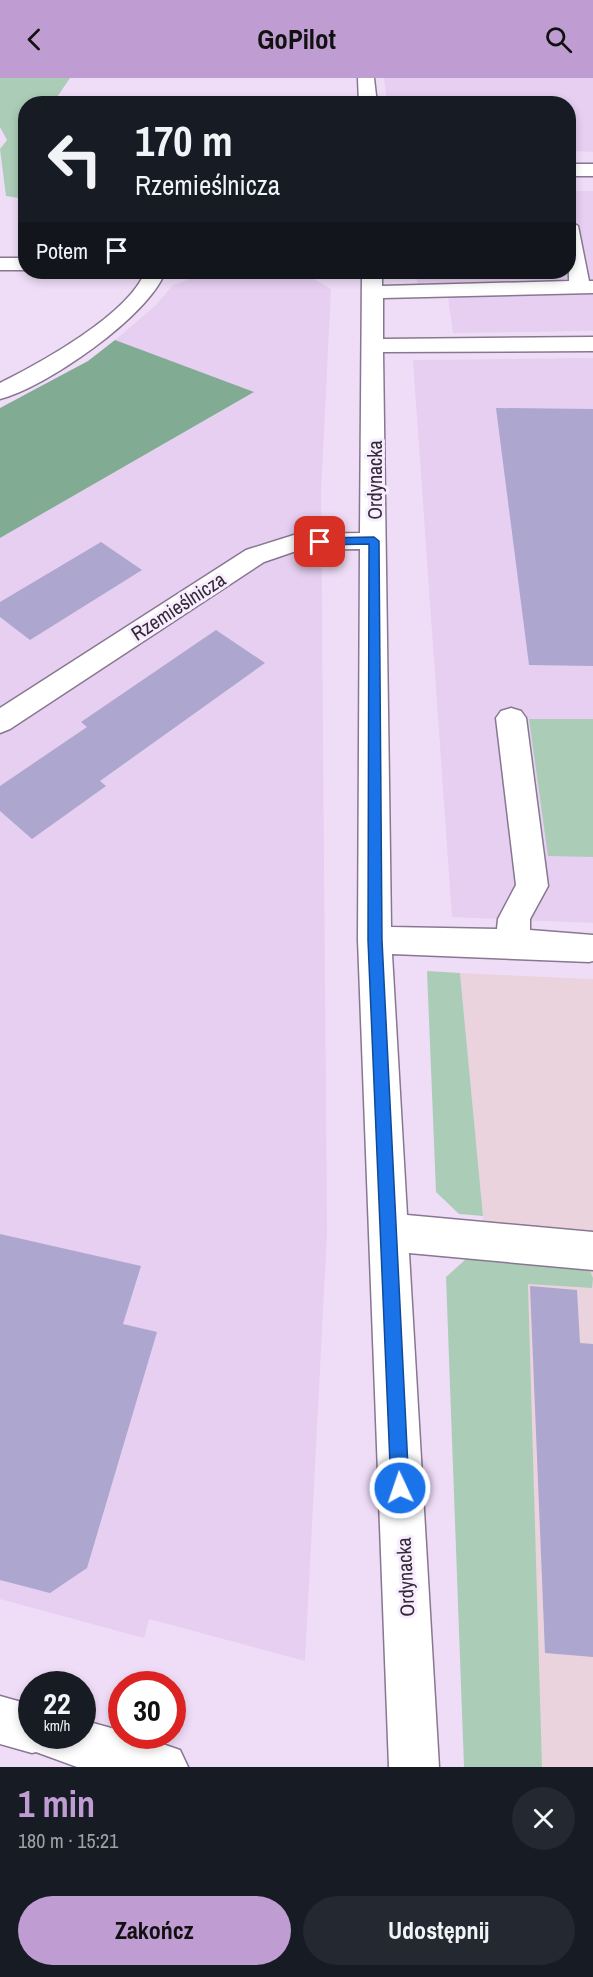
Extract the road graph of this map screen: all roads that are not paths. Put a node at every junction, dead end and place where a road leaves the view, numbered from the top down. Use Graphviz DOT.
graph roads {
  1 [pos="366,78"];
  2 [pos="367,96"];
  3 [pos="576,170"];
  4 [pos="593,170"];
  5 [pos="576,252"];
  6 [pos="0,264"];
  7 [pos="18,264"];
  8 [pos="152,279"];
  9 [pos="372,282"];
  10 [pos="587,287"];
  11 [pos="593,344"];
  12 [pos="374,346"];
  13 [pos="0,392"];
  14 [pos="374,541"];
  15 [pos="511,718"];
  16 [pos="0,722"];
  17 [pos="375,940"];
  18 [pos="513,943"];
  19 [pos="590,948"];
  20 [pos="388,1232"];
  21 [pos="593,1251"];
  22 [pos="0,1720"];
  23 [pos="18,1725"];
  24 [pos="96,1748"];
  25 [pos="163,1767"];
  26 [pos="414,1767"];
  1 -- 2 [label="street"];
  3 -- 4 [label="street"];
  5 -- 10 [label="street"];
  6 -- 7 [label="street"];
  8 -- 13 [label="street"];
  9 -- 10 [label="street"];
  9 -- 12 [label="street, Ordynacka"];
  11 -- 12 [label="street"];
  12 -- 14 [label="street, Ordynacka"];
  14 -- 16 [label="street, Rzemieślnicza"];
  14 -- 17 [label="street, Ordynacka"];
  15 -- 18 [label="street"];
  17 -- 18 [label="street"];
  17 -- 20 [label="street, Ordynacka"];
  18 -- 19 [label="street"];
  20 -- 21 [label="street"];
  20 -- 26 [label="street, Ordynacka"];
  22 -- 23 [label="street"];
  24 -- 25 [label="street"];
}
